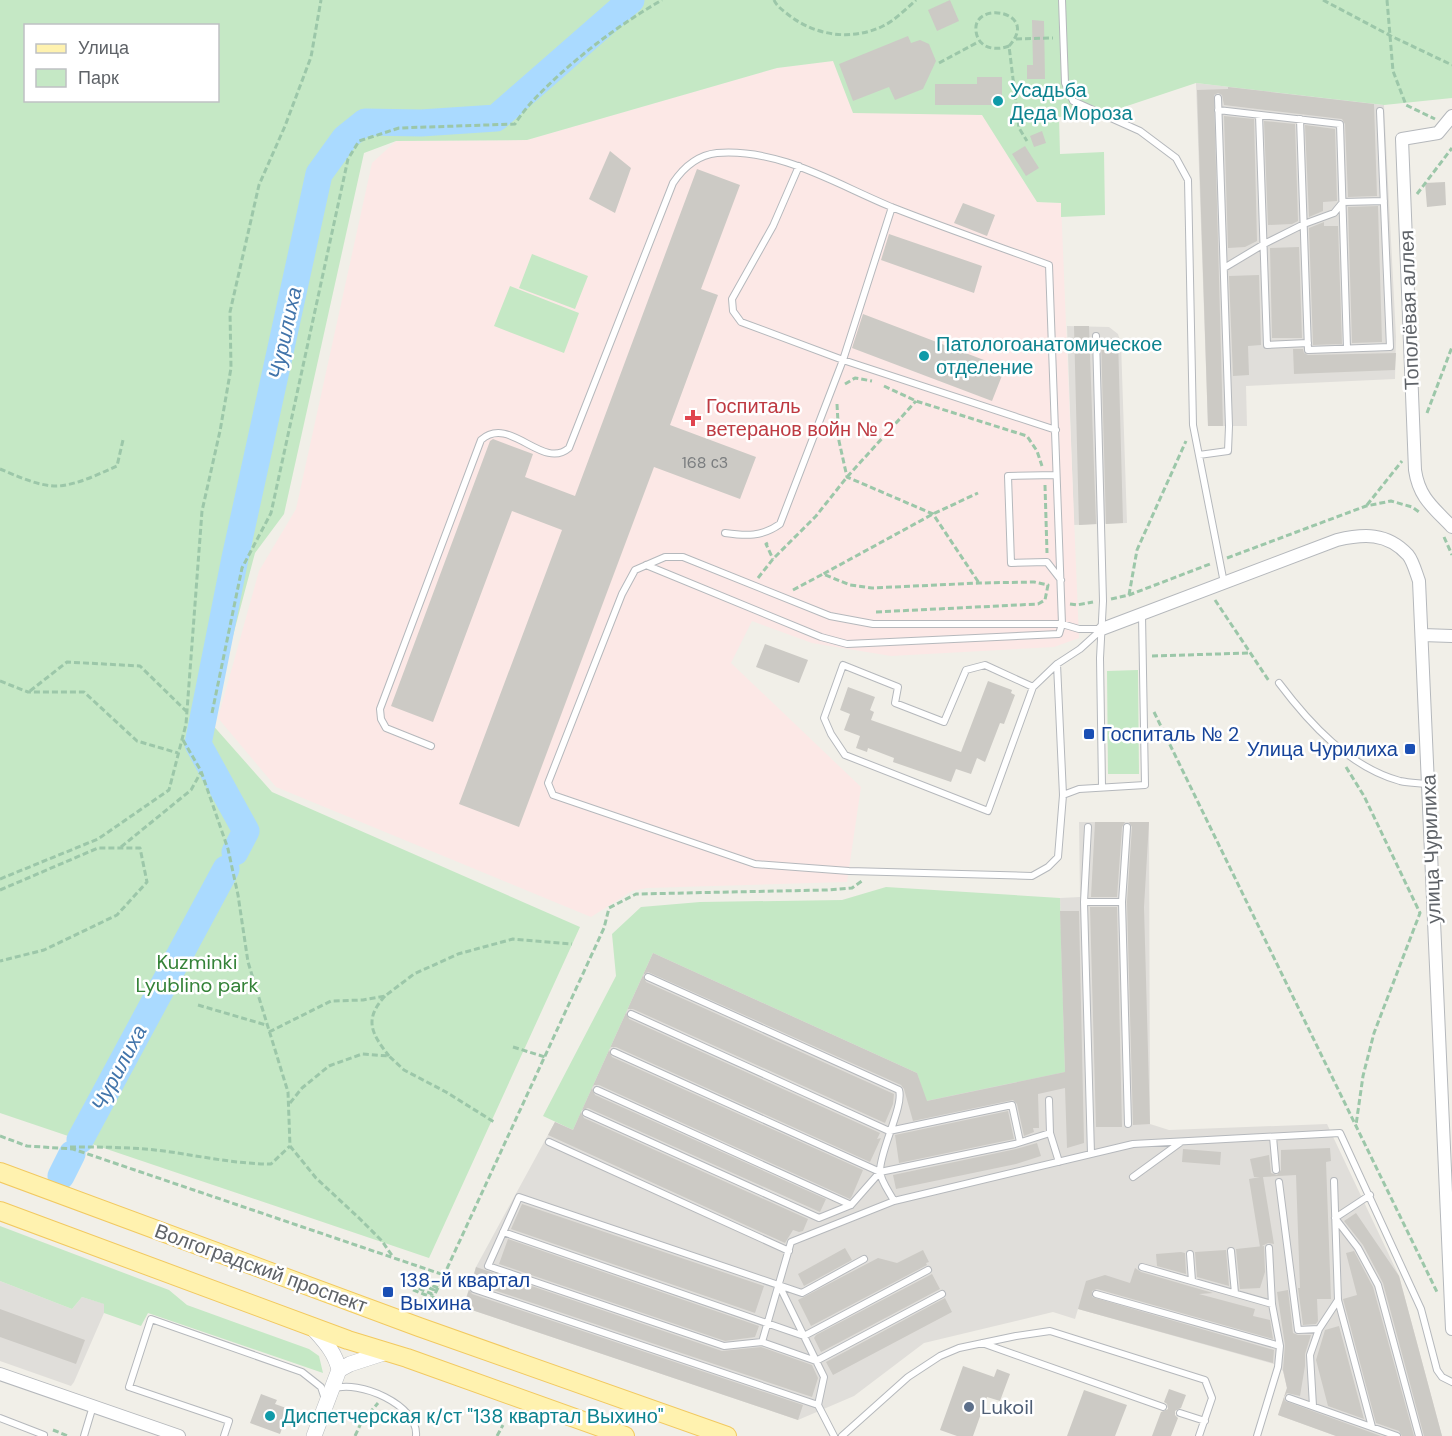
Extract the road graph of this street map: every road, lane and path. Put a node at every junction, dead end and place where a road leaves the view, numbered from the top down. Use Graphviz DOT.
graph roads {
  1 [pos="321,0"];
  2 [pos="662,0"];
  3 [pos="774,0"];
  4 [pos="916,0"];
  5 [pos="1062,0"];
  6 [pos="1323,0"];
  7 [pos="1387,0"];
  8 [pos="1391,36"];
  9 [pos="1064,37"];
  10 [pos="1016,39"];
  11 [pos="980,41"];
  12 [pos="1009,46"];
  13 [pos="939,63"];
  14 [pos="1452,65"];
  15 [pos="1218,98"];
  16 [pos="1218,110"];
  17 [pos="1380,111"];
  18 [pos="1259,115"];
  19 [pos="1300,119"];
  20 [pos="1448,120"];
  21 [pos="1027,141"];
  22 [pos="1452,150"];
  23 [pos="799,166"];
  24 [pos="1384,201"];
  25 [pos="1342,202"];
  26 [pos="892,207"];
  27 [pos="1405,214"];
  28 [pos="1304,225"];
  29 [pos="1264,244"];
  30 [pos="1224,268"];
  31 [pos="1096,336"];
  32 [pos="1308,343"];
  33 [pos="1452,347"];
  34 [pos="1347,348"];
  35 [pos="843,360"];
  36 [pos="875,382"];
  37 [pos="916,401"];
  38 [pos="837,403"];
  39 [pos="1427,413"];
  40 [pos="1193,425"];
  41 [pos="1056,430"];
  42 [pos="123,440"];
  43 [pos="1414,447"];
  44 [pos="1199,455"];
  45 [pos="0,469"];
  46 [pos="1044,475"];
  47 [pos="1056,475"];
  48 [pos="847,477"];
  49 [pos="978,493"];
  50 [pos="1366,506"];
  51 [pos="1421,513"];
  52 [pos="933,514"];
  53 [pos="1448,532"];
  54 [pos="725,533"];
  55 [pos="1452,555"];
  56 [pos="1218,561"];
  57 [pos="1047,562"];
  58 [pos="646,564"];
  59 [pos="823,574"];
  60 [pos="747,575"];
  61 [pos="1061,580"];
  62 [pos="979,583"];
  63 [pos="1224,584"];
  64 [pos="1129,595"];
  65 [pos="800,596"];
  66 [pos="1045,600"];
  67 [pos="1215,600"];
  68 [pos="1103,601"];
  69 [pos="1061,603"];
  70 [pos="873,612"];
  71 [pos="1142,615"];
  72 [pos="1062,624"];
  73 [pos="1102,629"];
  74 [pos="1422,635"];
  75 [pos="1452,636"];
  76 [pos="1250,653"];
  77 [pos="1151,656"];
  78 [pos="1057,664"];
  79 [pos="0,681"];
  80 [pos="1276,685"];
  81 [pos="1033,687"];
  82 [pos="28,692"];
  83 [pos="1152,708"];
  84 [pos="186,711"];
  85 [pos="212,713"];
  86 [pos="182,738"];
  87 [pos="431,746"];
  88 [pos="178,753"];
  89 [pos="1351,768"];
  90 [pos="201,771"];
  91 [pos="1428,784"];
  92 [pos="1102,786"];
  93 [pos="1063,795"];
  94 [pos="1088,827"];
  95 [pos="1127,827"];
  96 [pos="120,848"];
  97 [pos="876,872"];
  98 [pos="0,879"];
  99 [pos="0,890"];
  100 [pos="1084,902"];
  101 [pos="1122,902"];
  102 [pos="1420,902"];
  103 [pos="1420,913"];
  104 [pos="1421,924"];
  105 [pos="572,944"];
  106 [pos="0,961"];
  107 [pos="648,976"];
  108 [pos="385,996"];
  109 [pos="198,1005"];
  110 [pos="631,1014"];
  111 [pos="266,1025"];
  112 [pos="269,1032"];
  113 [pos="513,1047"];
  114 [pos="614,1052"];
  115 [pos="389,1056"];
  116 [pos="545,1057"];
  117 [pos="597,1090"];
  118 [pos="1049,1100"];
  119 [pos="289,1105"];
  120 [pos="586,1113"];
  121 [pos="494,1122"];
  122 [pos="1128,1124"];
  123 [pos="1356,1126"];
  124 [pos="889,1131"];
  125 [pos="1050,1133"];
  126 [pos="0,1136"];
  127 [pos="1273,1137"];
  128 [pos="549,1142"];
  129 [pos="1020,1142"];
  130 [pos="1181,1142"];
  131 [pos="290,1146"];
  132 [pos="38,1147"];
  133 [pos="1091,1154"];
  134 [pos="1059,1162"];
  135 [pos="1276,1170"];
  136 [pos="0,1172"];
  137 [pos="880,1173"];
  138 [pos="1133,1177"];
  139 [pos="1334,1181"];
  140 [pos="1279,1182"];
  141 [pos="1370,1195"];
  142 [pos="894,1201"];
  143 [pos="851,1205"];
  144 [pos="0,1210"];
  145 [pos="1335,1218"];
  146 [pos="503,1232"];
  147 [pos="1269,1248"];
  148 [pos="789,1251"];
  149 [pos="1231,1251"];
  150 [pos="1190,1254"];
  151 [pos="393,1257"];
  152 [pos="864,1259"];
  153 [pos="1142,1267"];
  154 [pos="928,1270"];
  155 [pos="444,1275"];
  156 [pos="1192,1281"];
  157 [pos="1437,1281"];
  158 [pos="778,1285"];
  159 [pos="438,1288"];
  160 [pos="474,1289"];
  161 [pos="1235,1293"];
  162 [pos="942,1294"];
  163 [pos="1096,1294"];
  164 [pos="1338,1300"];
  165 [pos="1272,1304"];
  166 [pos="767,1323"];
  167 [pos="311,1326"];
  168 [pos="1319,1329"];
  169 [pos="1452,1329"];
  170 [pos="804,1336"];
  171 [pos="762,1342"];
  172 [pos="982,1343"];
  173 [pos="1280,1346"];
  174 [pos="387,1352"];
  175 [pos="816,1361"];
  176 [pos="339,1370"];
  177 [pos="0,1374"];
  178 [pos="1452,1383"];
  179 [pos="329,1396"];
  180 [pos="384,1396"];
  181 [pos="1288,1398"];
  182 [pos="818,1405"];
  183 [pos="93,1406"];
  184 [pos="1313,1406"];
  185 [pos="1162,1407"];
  186 [pos="1180,1413"];
  187 [pos="0,1418"];
  188 [pos="1205,1421"];
  189 [pos="503,1425"];
  190 [pos="1372,1427"];
  191 [pos="44,1435"];
  192 [pos="1202,1435"];
  193 [pos="84,1436"];
  194 [pos="179,1436"];
  195 [pos="224,1436"];
  196 [pos="314,1436"];
  197 [pos="356,1436"];
  198 [pos="416,1436"];
  199 [pos="497,1436"];
  200 [pos="625,1436"];
  201 [pos="727,1436"];
  202 [pos="834,1436"];
  203 [pos="842,1436"];
  204 [pos="1257,1436"];
  205 [pos="1397,1436"];
  206 [pos="1419,1436"];
  1 -- 84 [label="path"];
  2 -- 85 [label="path"];
  3 -- 4 [label="path"];
  5 -- 9 [label="lane"];
  6 -- 8 [label="path"];
  7 -- 8 [label="path"];
  8 -- 14 [label="path"];
  8 -- 20 [label="path"];
  9 -- 10 [label="path"];
  9 -- 40 [label="lane"];
  10 -- 11 [label="path"];
  10 -- 12 [label="path"];
  11 -- 12 [label="path"];
  11 -- 13 [label="path"];
  12 -- 21 [label="path"];
  15 -- 16 [label="lane"];
  16 -- 18 [label="lane"];
  16 -- 30 [label="lane"];
  17 -- 24 [label="lane"];
  18 -- 19 [label="lane"];
  18 -- 29 [label="lane"];
  19 -- 25 [label="lane"];
  19 -- 28 [label="lane"];
  20 -- 27 [label="street, Тополёвая аллея"];
  22 -- 27 [label="path"];
  23 -- 26 [label="lane"];
  23 -- 35 [label="lane"];
  23 -- 87 [label="lane"];
  24 -- 25 [label="lane"];
  24 -- 34 [label="lane"];
  25 -- 28 [label="lane"];
  25 -- 34 [label="lane"];
  26 -- 35 [label="lane"];
  26 -- 41 [label="lane"];
  27 -- 43 [label="street, Тополёвая аллея"];
  28 -- 29 [label="lane"];
  28 -- 32 [label="lane"];
  29 -- 30 [label="lane"];
  29 -- 32 [label="lane"];
  30 -- 44 [label="lane"];
  31 -- 68 [label="lane"];
  32 -- 34 [label="lane"];
  33 -- 39 [label="path"];
  35 -- 41 [label="lane"];
  35 -- 54 [label="lane"];
  36 -- 37 [label="path"];
  37 -- 46 [label="path"];
  37 -- 48 [label="path"];
  38 -- 48 [label="path"];
  40 -- 44 [label="lane"];
  40 -- 64 [label="path"];
  41 -- 47 [label="lane"];
  42 -- 45 [label="path"];
  43 -- 50 [label="path"];
  43 -- 53 [label="street, Тополёвая аллея"];
  44 -- 56 [label="lane"];
  46 -- 47 [label="lane"];
  46 -- 57 [label="path"];
  46 -- 57 [label="lane"];
  47 -- 61 [label="lane"];
  48 -- 52 [label="path"];
  48 -- 60 [label="path"];
  49 -- 52 [label="path"];
  50 -- 51 [label="path"];
  50 -- 56 [label="path"];
  52 -- 59 [label="path"];
  52 -- 62 [label="path"];
  53 -- 55 [label="path"];
  56 -- 63 [label="lane"];
  56 -- 64 [label="path"];
  57 -- 61 [label="lane"];
  58 -- 72 [label="lane"];
  58 -- 72 [label="lane"];
  58 -- 97 [label="lane"];
  59 -- 62 [label="path"];
  59 -- 65 [label="path"];
  61 -- 69 [label="lane"];
  62 -- 66 [label="path"];
  63 -- 71 [label="street, улица Чурилиха"];
  63 -- 74 [label="street, улица Чурилиха"];
  64 -- 68 [label="path"];
  66 -- 69 [label="path"];
  66 -- 70 [label="path"];
  67 -- 76 [label="path"];
  68 -- 69 [label="path"];
  68 -- 73 [label="lane"];
  69 -- 72 [label="lane"];
  71 -- 73 [label="street, улица Чурилиха"];
  71 -- 92 [label="lane"];
  72 -- 73 [label="lane"];
  73 -- 78 [label="lane"];
  73 -- 92 [label="lane"];
  74 -- 75 [label="street"];
  74 -- 91 [label="street, улица Чурилиха"];
  76 -- 77 [label="path"];
  76 -- 80 [label="path"];
  78 -- 81 [label="lane"];
  78 -- 93 [label="lane"];
  79 -- 82 [label="path"];
  80 -- 91 [label="lane"];
  81 -- 81 [label="lane"];
  82 -- 84 [label="path"];
  82 -- 88 [label="path"];
  83 -- 123 [label="path"];
  84 -- 86 [label="path"];
  86 -- 88 [label="path"];
  86 -- 90 [label="path"];
  88 -- 98 [label="path"];
  89 -- 103 [label="path"];
  90 -- 96 [label="path"];
  90 -- 111 [label="path"];
  91 -- 169 [label="street, улица Чурилиха"];
  92 -- 93 [label="lane"];
  93 -- 97 [label="lane"];
  94 -- 100 [label="lane"];
  95 -- 101 [label="lane"];
  96 -- 99 [label="path"];
  96 -- 106 [label="path"];
  97 -- 116 [label="path"];
  100 -- 101 [label="lane"];
  100 -- 133 [label="lane"];
  101 -- 122 [label="lane"];
  102 -- 103 [label="path"];
  103 -- 104 [label="path"];
  103 -- 123 [label="path"];
  105 -- 108 [label="path"];
  107 -- 124 [label="lane"];
  108 -- 112 [label="path"];
  108 -- 115 [label="path"];
  109 -- 111 [label="path"];
  110 -- 124 [label="lane"];
  111 -- 112 [label="path"];
  112 -- 119 [label="path"];
  113 -- 116 [label="path"];
  114 -- 137 [label="lane"];
  115 -- 119 [label="path"];
  115 -- 121 [label="path"];
  116 -- 155 [label="path"];
  117 -- 143 [label="lane"];
  118 -- 125 [label="lane"];
  119 -- 131 [label="path"];
  120 -- 143 [label="lane"];
  123 -- 157 [label="path"];
  124 -- 129 [label="lane"];
  124 -- 137 [label="lane"];
  125 -- 129 [label="lane"];
  125 -- 134 [label="lane"];
  126 -- 132 [label="path"];
  127 -- 130 [label="lane"];
  127 -- 135 [label="lane"];
  127 -- 141 [label="lane"];
  128 -- 148 [label="lane"];
  129 -- 137 [label="lane"];
  130 -- 133 [label="lane"];
  130 -- 138 [label="lane"];
  131 -- 132 [label="path"];
  131 -- 151 [label="path"];
  132 -- 151 [label="path"];
  133 -- 134 [label="lane"];
  134 -- 142 [label="lane"];
  136 -- 201 [label="main road, Волгоградский проспект"];
  137 -- 142 [label="lane"];
  137 -- 143 [label="lane"];
  139 -- 145 [label="lane"];
  140 -- 168 [label="lane"];
  141 -- 145 [label="lane"];
  141 -- 178 [label="lane"];
  142 -- 148 [label="lane"];
  144 -- 167 [label="main road, Волгоградский проспект"];
  145 -- 164 [label="lane"];
  145 -- 206 [label="lane"];
  146 -- 158 [label="lane"];
  146 -- 166 [label="lane"];
  146 -- 171 [label="lane"];
  147 -- 165 [label="lane"];
  148 -- 158 [label="lane"];
  149 -- 161 [label="lane"];
  150 -- 156 [label="lane"];
  151 -- 155 [label="path"];
  152 -- 158 [label="lane"];
  153 -- 156 [label="lane"];
  154 -- 170 [label="lane"];
  155 -- 159 [label="path"];
  156 -- 161 [label="lane"];
  158 -- 166 [label="lane"];
  158 -- 170 [label="lane"];
  159 -- 159 [label="path"];
  160 -- 182 [label="lane"];
  161 -- 165 [label="lane"];
  162 -- 175 [label="lane"];
  163 -- 173 [label="lane"];
  164 -- 168 [label="lane"];
  164 -- 190 [label="lane"];
  165 -- 173 [label="lane"];
  166 -- 170 [label="lane"];
  166 -- 171 [label="lane"];
  167 -- 174 [label="main road, Волгоградский проспект"];
  167 -- 176 [label="street"];
  168 -- 184 [label="lane"];
  170 -- 175 [label="lane"];
  171 -- 175 [label="lane"];
  172 -- 185 [label="lane"];
  172 -- 188 [label="lane"];
  172 -- 203 [label="lane"];
  173 -- 204 [label="lane"];
  174 -- 176 [label="street"];
  174 -- 200 [label="main road, Волгоградский проспект"];
  175 -- 182 [label="lane"];
  176 -- 179 [label="street"];
  177 -- 183 [label="street"];
  179 -- 180 [label="lane"];
  179 -- 195 [label="lane"];
  179 -- 196 [label="street"];
  180 -- 197 [label="path"];
  180 -- 198 [label="lane"];
  181 -- 184 [label="lane"];
  182 -- 202 [label="lane"];
  183 -- 193 [label="lane"];
  183 -- 194 [label="street"];
  184 -- 190 [label="lane"];
  186 -- 188 [label="lane"];
  187 -- 191 [label="lane"];
  188 -- 192 [label="lane"];
  189 -- 199 [label="path"];
  190 -- 205 [label="lane"];
}
